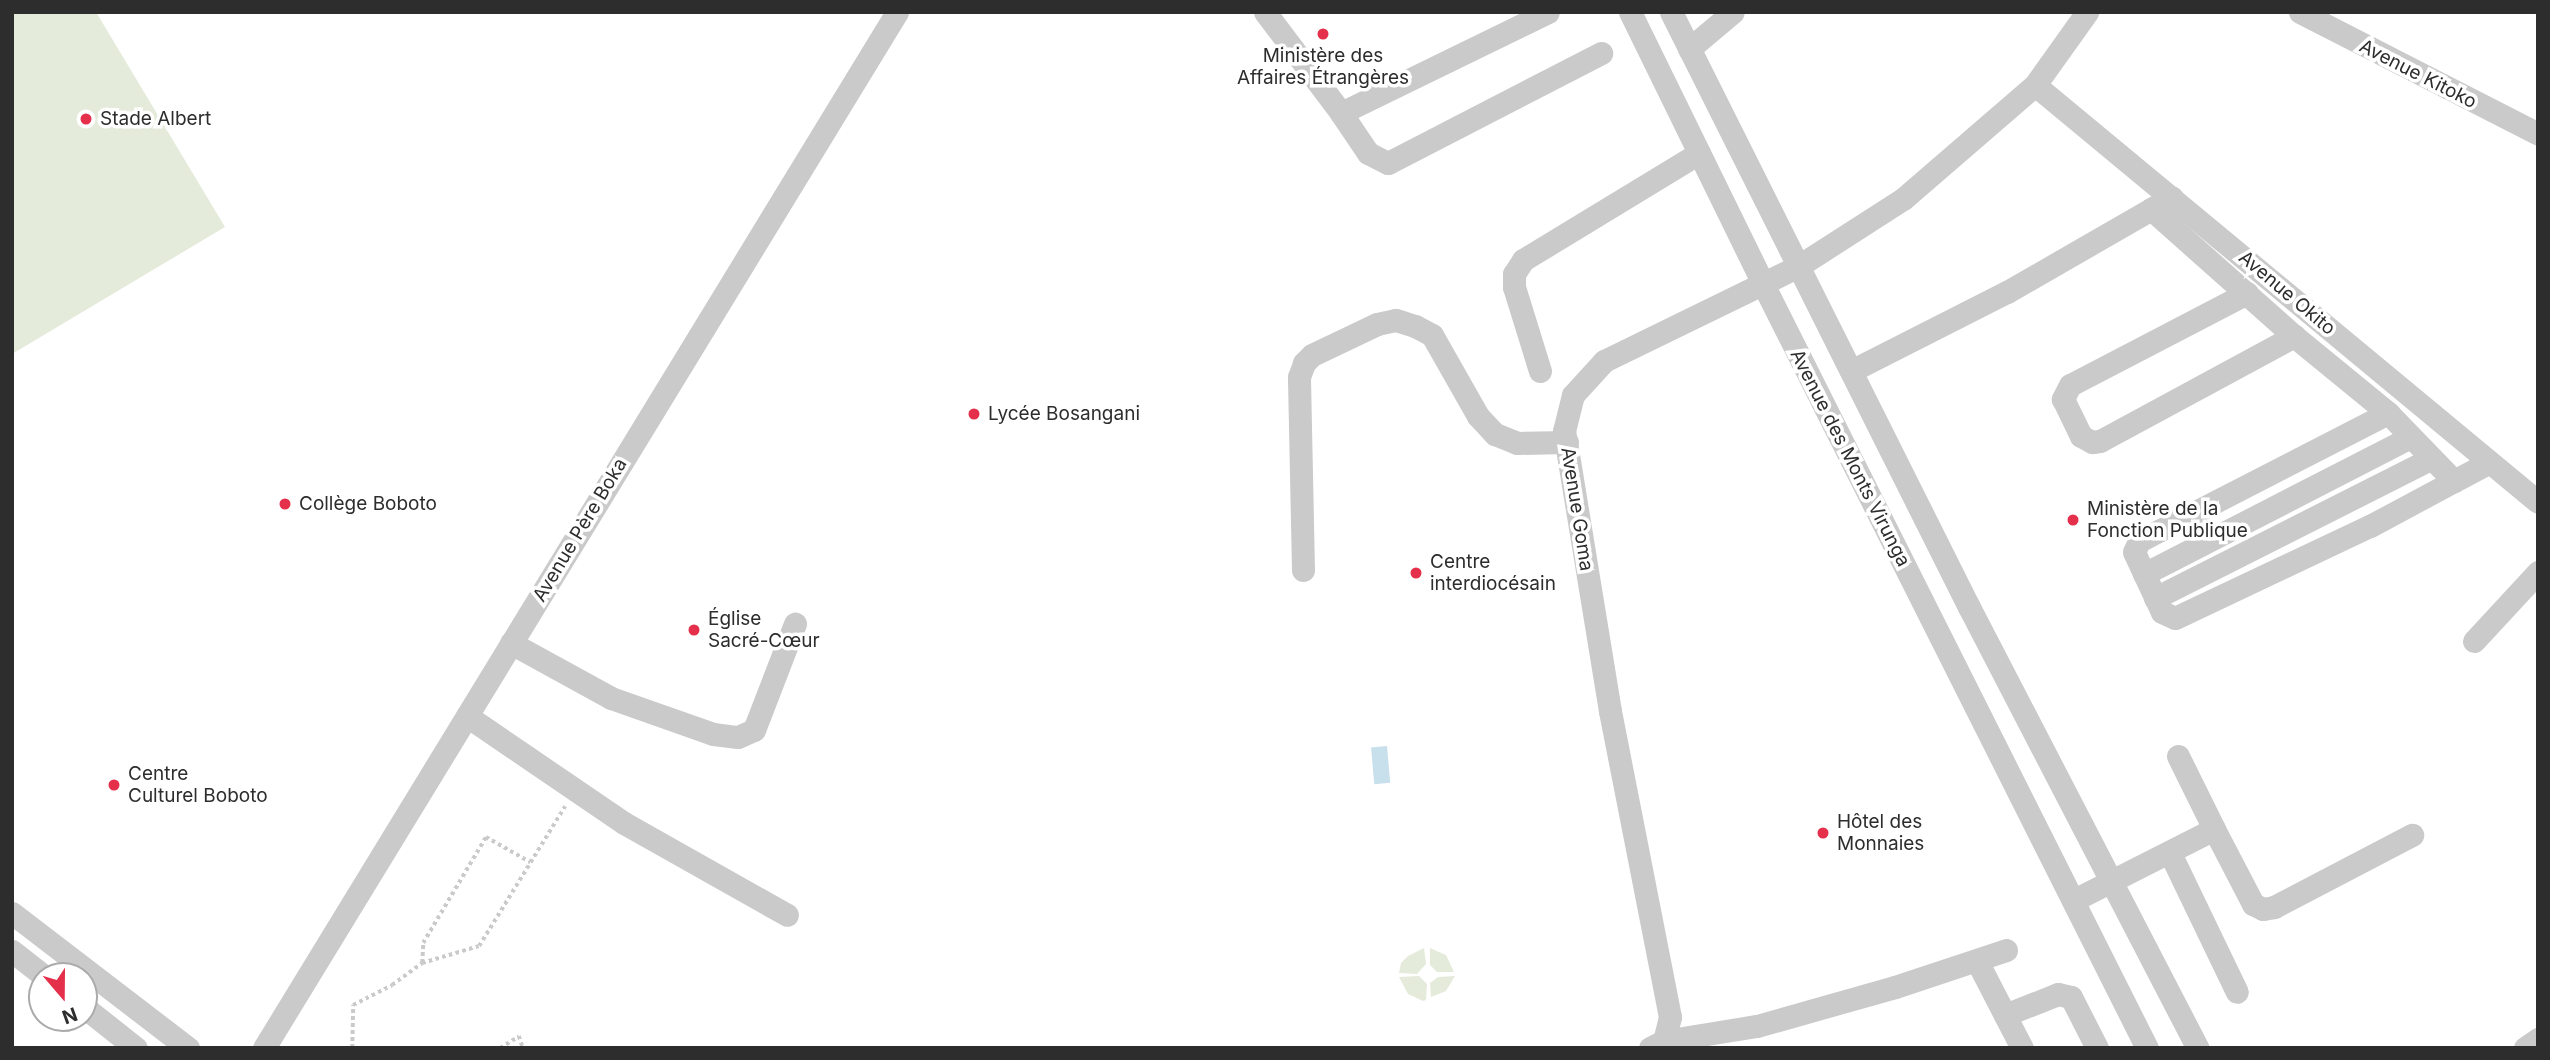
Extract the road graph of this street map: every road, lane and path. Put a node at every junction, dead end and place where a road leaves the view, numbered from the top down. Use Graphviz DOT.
graph roads {
  1 [pos="897,12"];
  2 [pos="1265,12"];
  3 [pos="1548,12"];
  4 [pos="1630,12"];
  5 [pos="1671,12"];
  6 [pos="1733,12"];
  7 [pos="2087,12"];
  8 [pos="2300,12"];
  9 [pos="1689,49"];
  10 [pos="1601,52"];
  11 [pos="2035,85"];
  12 [pos="1341,113"];
  13 [pos="2538,134"];
  14 [pos="1699,153"];
  15 [pos="2172,197"];
  16 [pos="2151,209"];
  17 [pos="1797,267"];
  18 [pos="1763,284"];
  19 [pos="2247,293"];
  20 [pos="2294,336"];
  21 [pos="1540,371"];
  22 [pos="1851,371"];
  23 [pos="2388,413"];
  24 [pos="2411,437"];
  25 [pos="1567,442"];
  26 [pos="2432,458"];
  27 [pos="2489,462"];
  28 [pos="2454,481"];
  29 [pos="2538,502"];
  30 [pos="1304,570"];
  31 [pos="2538,572"];
  32 [pos="2144,574"];
  33 [pos="2155,598"];
  34 [pos="795,624"];
  35 [pos="2474,641"];
  36 [pos="511,643"];
  37 [pos="467,716"];
  38 [pos="2178,756"];
  39 [pos="575,790"];
  40 [pos="2214,829"];
  41 [pos="2413,835"];
  42 [pos="2171,853"];
  43 [pos="530,862"];
  44 [pos="2114,883"];
  45 [pos="2074,900"];
  46 [pos="12,913"];
  47 [pos="787,915"];
  48 [pos="2006,950"];
  49 [pos="12,951"];
  50 [pos="1977,961"];
  51 [pos="422,963"];
  52 [pos="28,964"];
  53 [pos="2237,992"];
  54 [pos="2005,1015"];
  55 [pos="98,1018"];
  56 [pos="2538,1039"];
  57 [pos="1657,1044"];
  58 [pos="136,1048"];
  59 [pos="188,1048"];
  60 [pos="264,1048"];
  61 [pos="352,1048"];
  62 [pos="500,1048"];
  63 [pos="523,1048"];
  64 [pos="2022,1048"];
  65 [pos="2097,1048"];
  66 [pos="2147,1048"];
  67 [pos="2198,1048"];
  68 [pos="2525,1048"];
  1 -- 36 [label="street, Avenue Père Boka"];
  2 -- 12 [label="street"];
  3 -- 12 [label="street"];
  4 -- 14 [label="street, Avenue des Monts Virunga"];
  5 -- 9 [label="street, Avenue des Monts Virunga"];
  6 -- 9 [label="street"];
  7 -- 11 [label="street, Avenue Goma"];
  8 -- 13 [label="street, Avenue Kitoko"];
  9 -- 17 [label="street, Avenue des Monts Virunga"];
  10 -- 12 [label="street"];
  11 -- 15 [label="street, Avenue Okito"];
  11 -- 17 [label="street, Avenue Goma"];
  14 -- 18 [label="street, Avenue des Monts Virunga"];
  14 -- 21 [label="street"];
  15 -- 16 [label="street"];
  15 -- 27 [label="street, Avenue Okito"];
  16 -- 19 [label="street"];
  16 -- 22 [label="street"];
  17 -- 18 [label="street, Avenue Goma"];
  17 -- 22 [label="street, Avenue des Monts Virunga"];
  18 -- 25 [label="street, Avenue Goma"];
  18 -- 45 [label="street, Avenue des Monts Virunga"];
  19 -- 20 [label="street"];
  19 -- 20 [label="street"];
  20 -- 23 [label="street"];
  22 -- 44 [label="street, Avenue des Monts Virunga"];
  23 -- 24 [label="street"];
  23 -- 32 [label="street"];
  24 -- 26 [label="street"];
  24 -- 32 [label="street"];
  25 -- 30 [label="street"];
  25 -- 57 [label="street, Avenue Goma"];
  26 -- 28 [label="street"];
  26 -- 33 [label="street"];
  27 -- 28 [label="street"];
  27 -- 29 [label="street, Avenue Okito"];
  28 -- 33 [label="street"];
  31 -- 35 [label="street"];
  32 -- 33 [label="street"];
  34 -- 36 [label="street"];
  36 -- 37 [label="street, Avenue Père Boka"];
  37 -- 39 [label="street"];
  37 -- 60 [label="street, Avenue Père Boka"];
  38 -- 40 [label="street"];
  39 -- 43 [label="path"];
  39 -- 47 [label="street"];
  40 -- 41 [label="street"];
  40 -- 42 [label="street"];
  42 -- 44 [label="street"];
  42 -- 53 [label="street"];
  43 -- 51 [label="path"];
  43 -- 51 [label="path"];
  44 -- 45 [label="street"];
  44 -- 67 [label="street, Avenue des Monts Virunga"];
  45 -- 66 [label="street, Avenue des Monts Virunga"];
  46 -- 59 [label="street"];
  48 -- 50 [label="street"];
  49 -- 52 [label="street"];
  50 -- 54 [label="street"];
  50 -- 57 [label="street"];
  51 -- 61 [label="path"];
  54 -- 64 [label="street"];
  54 -- 65 [label="street"];
  55 -- 58 [label="street"];
  56 -- 68 [label="street"];
  62 -- 63 [label="path"];
}
